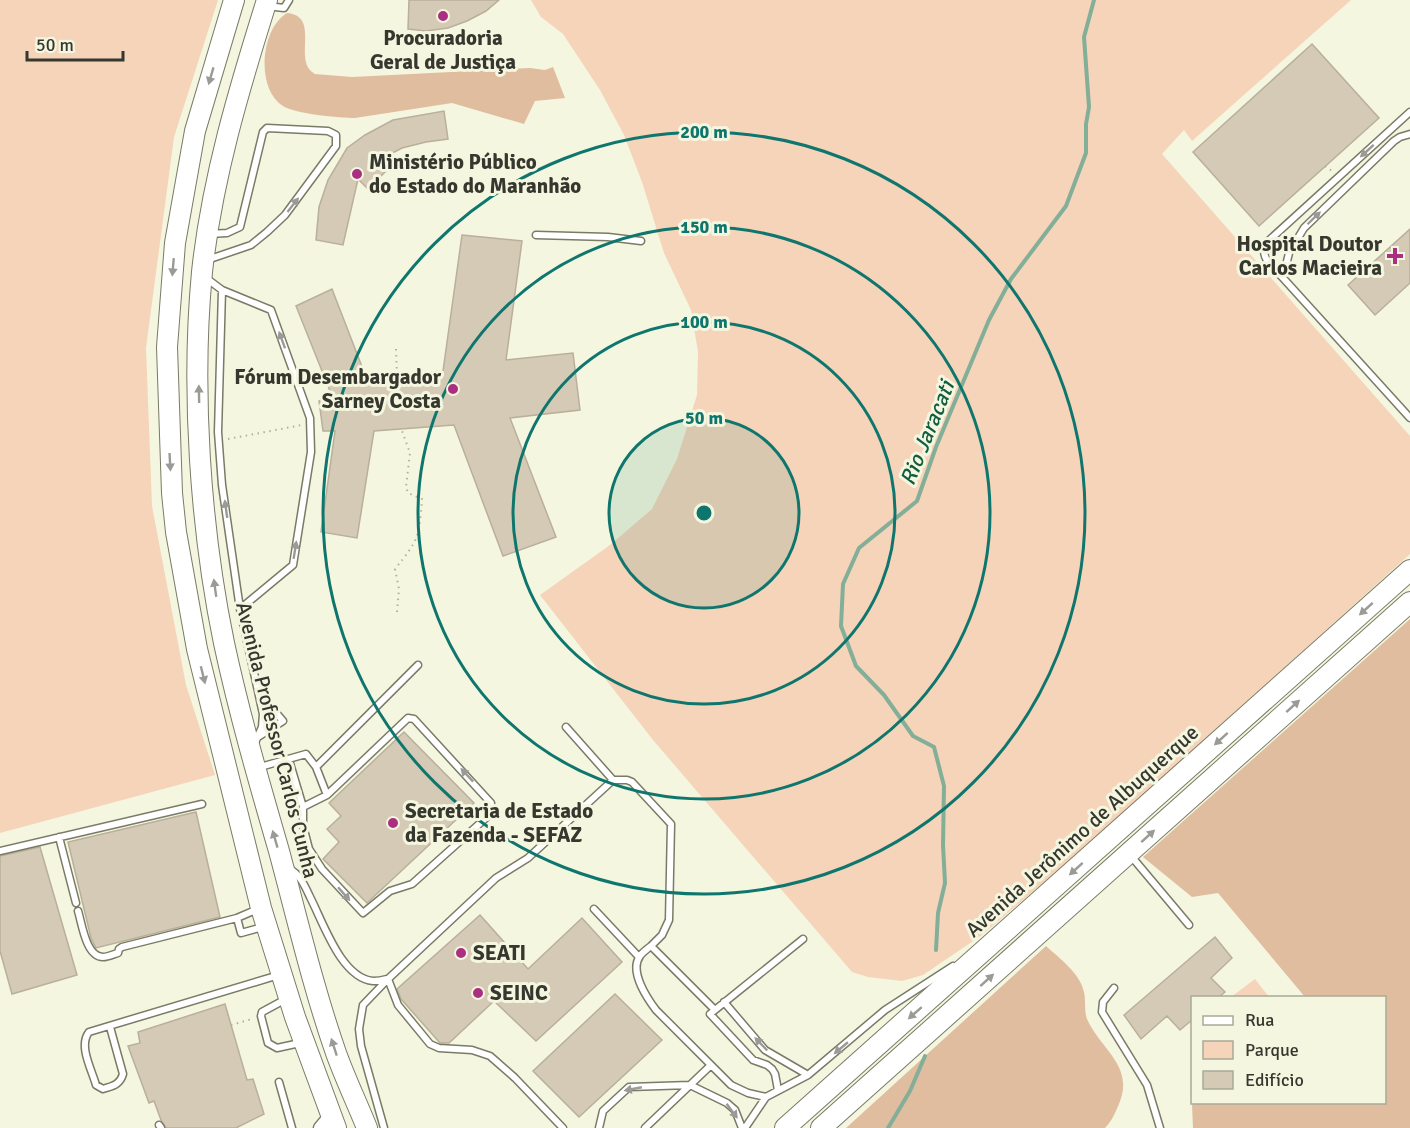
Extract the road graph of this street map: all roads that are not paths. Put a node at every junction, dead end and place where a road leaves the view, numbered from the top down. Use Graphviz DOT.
graph roads {
  1 [pos="234,0"];
  2 [pos="289,0"];
  3 [pos="266,3"];
  4 [pos="1410,112"];
  5 [pos="1410,134"];
  6 [pos="208,234"];
  7 [pos="536,235"];
  8 [pos="641,241"];
  9 [pos="203,268"];
  10 [pos="1283,278"];
  11 [pos="222,290"];
  12 [pos="1410,417"];
  13 [pos="176,532"];
  14 [pos="1410,570"];
  15 [pos="1410,602"];
  16 [pos="240,609"];
  17 [pos="219,614"];
  18 [pos="197,649"];
  19 [pos="418,665"];
  20 [pos="277,714"];
  21 [pos="567,727"];
  22 [pos="253,748"];
  23 [pos="289,760"];
  24 [pos="316,767"];
  25 [pos="613,780"];
  26 [pos="327,795"];
  27 [pos="202,804"];
  28 [pos="303,807"];
  29 [pos="59,837"];
  30 [pos="0,851"];
  31 [pos="1129,853"];
  32 [pos="283,865"];
  33 [pos="76,903"];
  34 [pos="594,909"];
  35 [pos="78,911"];
  36 [pos="264,917"];
  37 [pos="237,918"];
  38 [pos="1189,925"];
  39 [pos="803,939"];
  40 [pos="993,944"];
  41 [pos="651,946"];
  42 [pos="639,957"];
  43 [pos="281,974"];
  44 [pos="388,979"];
  45 [pos="1114,988"];
  46 [pos="289,998"];
  47 [pos="724,1002"];
  48 [pos="713,1012"];
  49 [pos="110,1027"];
  50 [pos="304,1042"];
  51 [pos="710,1066"];
  52 [pos="807,1075"];
  53 [pos="279,1082"];
  54 [pos="690,1085"];
  55 [pos="865,1089"];
  56 [pos="778,1090"];
  57 [pos="766,1097"];
  58 [pos="329,1124"];
  59 [pos="292,1128"];
  60 [pos="369,1128"];
  61 [pos="384,1128"];
  62 [pos="563,1128"];
  63 [pos="599,1128"];
  64 [pos="645,1128"];
  65 [pos="743,1128"];
  66 [pos="785,1128"];
  67 [pos="821,1128"];
  68 [pos="831,1128"];
  69 [pos="1160,1128"];
  1 -- 13 [label="main road, one-way"];
  2 -- 3 [label="lane"];
  3 -- 6 [label="main road, Avenida Professor Carlos Cunha"];
  4 -- 10 [label="lane, one-way"];
  10 -- 5 [label="lane, one-way"];
  6 -- 9 [label="main road, Avenida Professor Carlos Cunha"];
  9 -- 6 [label="lane, one-way"];
  7 -- 8 [label="lane"];
  9 -- 11 [label="lane"];
  17 -- 9 [label="main road, Avenida Professor Carlos Cunha, one-way"];
  10 -- 12 [label="lane"];
  16 -- 11 [label="lane, one-way"];
  16 -- 11 [label="lane, one-way"];
  13 -- 17 [label="main road"];
  13 -- 18 [label="main road"];
  14 -- 40 [label="main road, Avenida Jerônimo de Albuquerque, one-way"];
  31 -- 15 [label="main road, one-way"];
  16 -- 22 [label="lane"];
  17 -- 22 [label="main road, Avenida Professor Carlos Cunha"];
  18 -- 22 [label="main road"];
  18 -- 36 [label="main road, one-way"];
  19 -- 24 [label="lane"];
  20 -- 22 [label="lane"];
  21 -- 25 [label="lane"];
  22 -- 23 [label="lane"];
  32 -- 22 [label="main road, Avenida Professor Carlos Cunha, one-way"];
  23 -- 24 [label="lane"];
  23 -- 28 [label="lane"];
  24 -- 26 [label="lane"];
  25 -- 41 [label="lane"];
  25 -- 44 [label="lane"];
  26 -- 28 [label="lane"];
  28 -- 26 [label="lane, one-way"];
  27 -- 29 [label="lane"];
  29 -- 30 [label="lane"];
  29 -- 33 [label="lane"];
  31 -- 38 [label="lane"];
  55 -- 31 [label="main road, one-way"];
  32 -- 44 [label="lane"];
  60 -- 32 [label="main road, Avenida Professor Carlos Cunha, one-way"];
  34 -- 42 [label="lane"];
  35 -- 37 [label="lane"];
  36 -- 37 [label="lane"];
  36 -- 37 [label="lane"];
  36 -- 43 [label="main road"];
  39 -- 47 [label="lane"];
  40 -- 52 [label="lane, one-way"];
  40 -- 66 [label="main road, Avenida Jerônimo de Albuquerque, one-way"];
  41 -- 42 [label="lane"];
  41 -- 48 [label="lane"];
  42 -- 51 [label="lane"];
  43 -- 46 [label="main road"];
  43 -- 49 [label="lane"];
  44 -- 61 [label="lane"];
  44 -- 62 [label="lane"];
  45 -- 69 [label="lane"];
  46 -- 50 [label="main road"];
  46 -- 50 [label="lane"];
  47 -- 48 [label="lane"];
  52 -- 47 [label="lane, one-way"];
  48 -- 56 [label="lane"];
  49 -- 49 [label="lane"];
  50 -- 58 [label="main road"];
  51 -- 54 [label="lane"];
  51 -- 57 [label="lane"];
  52 -- 56 [label="lane"];
  53 -- 59 [label="lane"];
  54 -- 63 [label="lane, one-way"];
  54 -- 64 [label="lane"];
  54 -- 65 [label="lane, one-way"];
  55 -- 67 [label="main road"];
  55 -- 68 [label="main road"];
  56 -- 57 [label="lane"];
  57 -- 65 [label="lane"];
}
